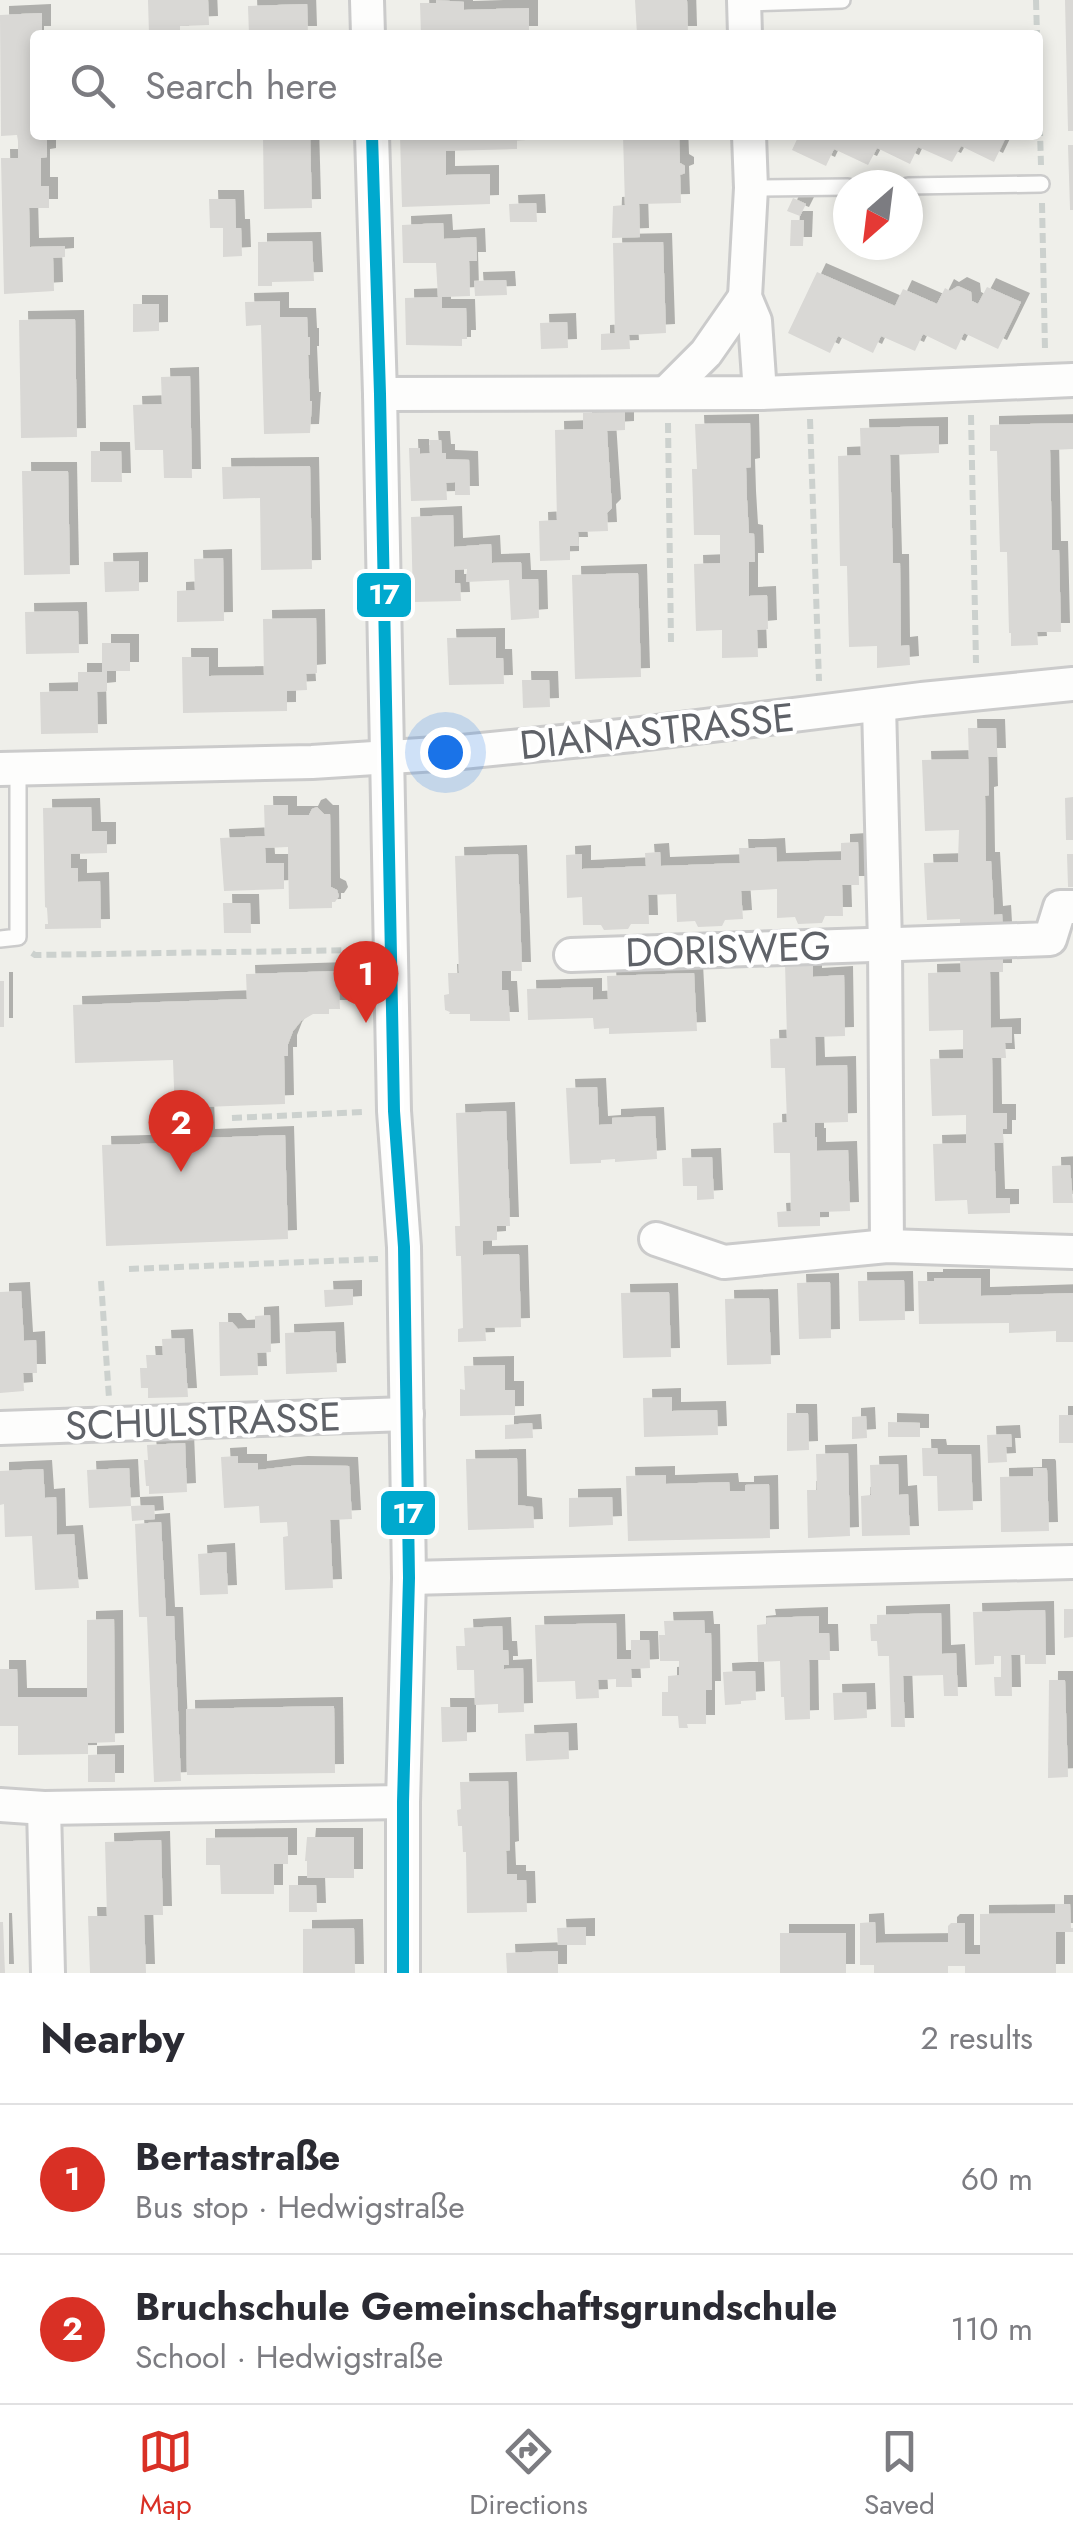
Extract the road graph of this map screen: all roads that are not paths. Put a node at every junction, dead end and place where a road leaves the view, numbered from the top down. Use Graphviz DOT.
graph roads {
  1 [pos="367,0"];
  2 [pos="842,0"];
  3 [pos="744,12"];
  4 [pos="368,30"];
  5 [pos="372,140"];
  6 [pos="749,140"];
  7 [pos="1042,184"];
  8 [pos="923,186"];
  9 [pos="833,187"];
  10 [pos="751,188"];
  11 [pos="745,297"];
  12 [pos="1059,381"];
  13 [pos="668,392"];
  14 [pos="760,393"];
  15 [pos="380,394"];
  16 [pos="1073,684"];
  17 [pos="879,705"];
  18 [pos="388,757"];
  19 [pos="9,769"];
  20 [pos="1073,907"];
  21 [pos="0,939"];
  22 [pos="885,944"];
  23 [pos="571,954"];
  24 [pos="656,1239"];
  25 [pos="887,1246"];
  26 [pos="1073,1252"];
  27 [pos="406,1414"];
  28 [pos="0,1428"];
  29 [pos="1073,1562"];
  30 [pos="409,1578"];
  31 [pos="403,1802"];
  32 [pos="0,1805"];
  33 [pos="44,1808"];
  34 [pos="48,1973"];
  35 [pos="404,1973"];
  1 -- 4 [label="street"];
  2 -- 3 [label="lane"];
  5 -- 15 [label="street"];
  6 -- 10 [label="street"];
  7 -- 8 [label="lane"];
  9 -- 10 [label="lane"];
  10 -- 11 [label="street"];
  11 -- 13 [label="street"];
  11 -- 14 [label="street"];
  12 -- 14 [label="street"];
  13 -- 14 [label="street"];
  13 -- 15 [label="street"];
  15 -- 18 [label="street"];
  16 -- 17 [label="street, DIANASTRASSE"];
  17 -- 18 [label="street, DIANASTRASSE"];
  17 -- 22 [label="street, DORISWEG"];
  18 -- 19 [label="street, DIANASTRASSE"];
  18 -- 27 [label="street"];
  19 -- 21 [label="lane"];
  20 -- 22 [label="street, DORISWEG"];
  22 -- 23 [label="street, DORISWEG"];
  22 -- 25 [label="street, DORISWEG"];
  24 -- 25 [label="street"];
  25 -- 26 [label="street"];
  27 -- 28 [label="street, SCHULSTRASSE"];
  27 -- 30 [label="street"];
  29 -- 30 [label="street"];
  30 -- 31 [label="street"];
  31 -- 33 [label="street"];
  31 -- 35 [label="street"];
  32 -- 33 [label="street"];
  33 -- 34 [label="street"];
}
